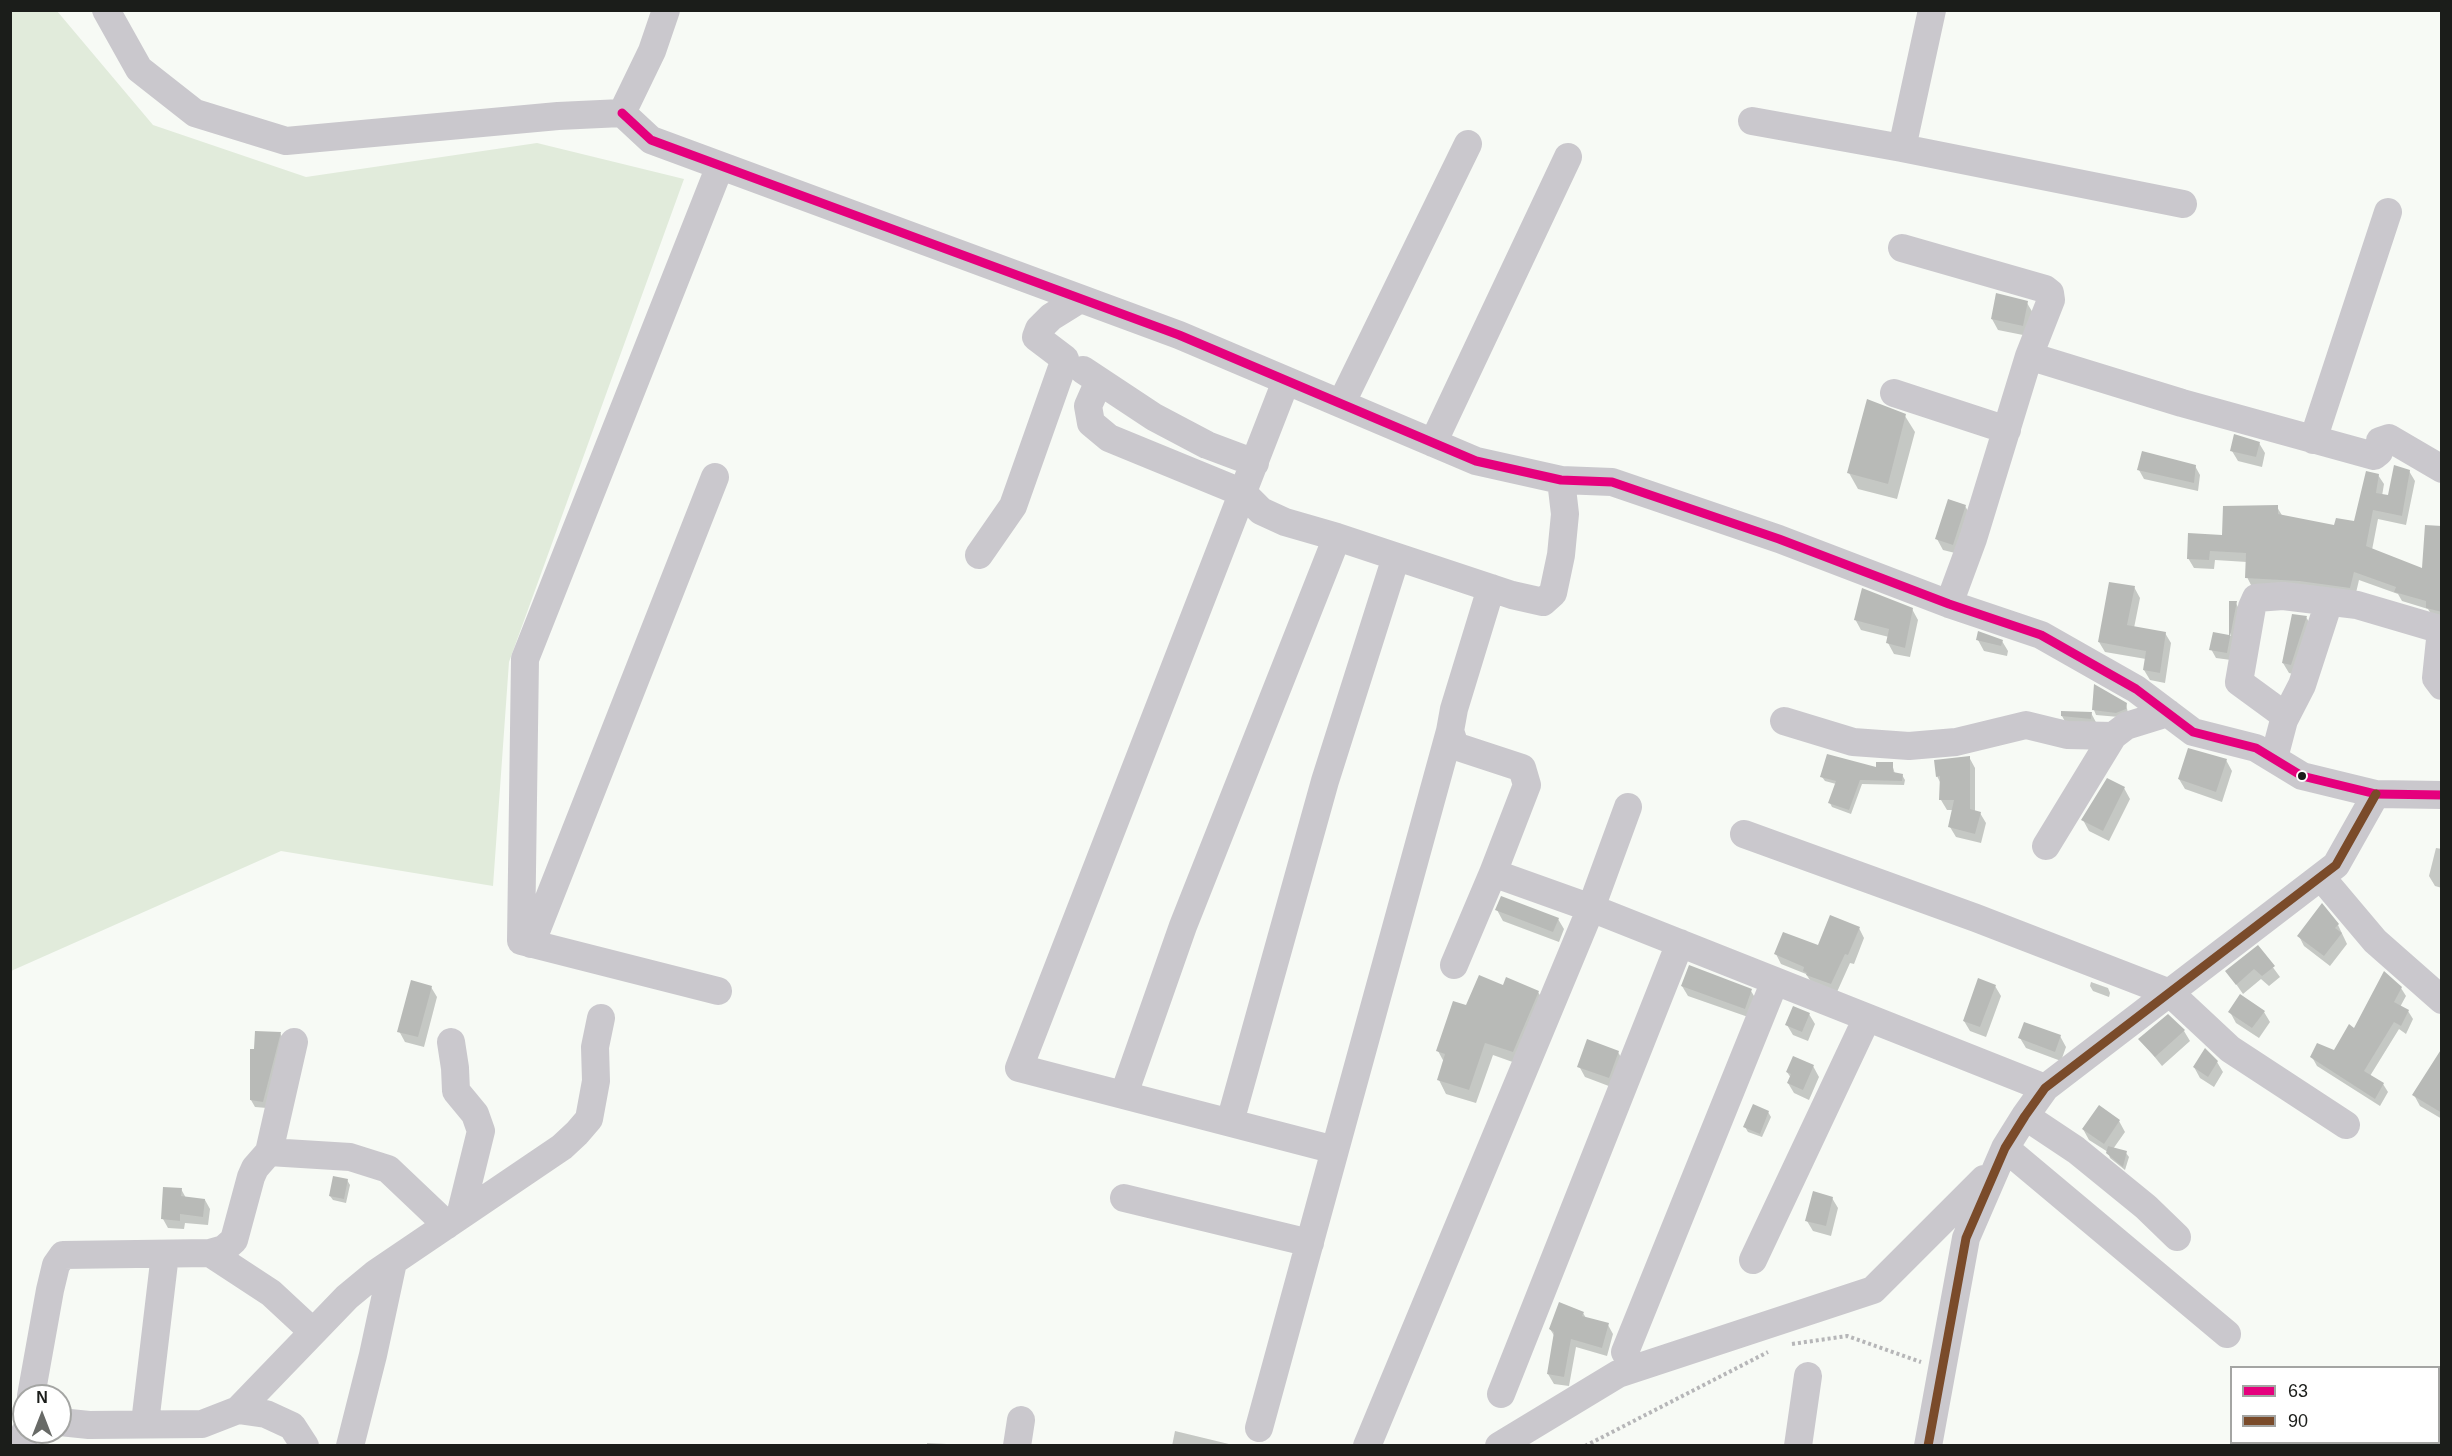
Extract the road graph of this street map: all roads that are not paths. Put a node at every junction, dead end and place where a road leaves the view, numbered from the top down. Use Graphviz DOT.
graph roads {
  1 [pos="106,10"];
  2 [pos="666,10"];
  3 [pos="1932,10"];
  4 [pos="622,113"];
  5 [pos="1752,121"];
  6 [pos="1468,144"];
  7 [pos="1902,148"];
  8 [pos="1568,157"];
  9 [pos="720,166"];
  10 [pos="2183,204"];
  11 [pos="2388,212"];
  12 [pos="1902,248"];
  13 [pos="1080,299"];
  14 [pos="2029,356"];
  15 [pos="1065,359"];
  16 [pos="1099,381"];
  17 [pos="1286,381"];
  18 [pos="1894,393"];
  19 [pos="1341,404"];
  20 [pos="2007,430"];
  21 [pos="2313,440"];
  22 [pos="1433,443"];
  23 [pos="1255,463"];
  24 [pos="2442,469"];
  25 [pos="715,477"];
  26 [pos="1561,480"];
  27 [pos="1243,494"];
  28 [pos="1338,537"];
  29 [pos="979,555"];
  30 [pos="1396,557"];
  31 [pos="1491,588"];
  32 [pos="2329,602"];
  33 [pos="1949,604"];
  34 [pos="2441,630"];
  35 [pos="2442,686"];
  36 [pos="2168,713"];
  37 [pos="2284,720"];
  38 [pos="1784,721"];
  39 [pos="1450,731"];
  40 [pos="2113,736"];
  41 [pos="2274,758"];
  42 [pos="2376,794"];
  43 [pos="2442,795"];
  44 [pos="1628,807"];
  45 [pos="1744,834"];
  46 [pos="2046,846"];
  47 [pos="1493,873"];
  48 [pos="2321,877"];
  49 [pos="1591,908"];
  50 [pos="531,944"];
  51 [pos="1680,944"];
  52 [pos="1454,965"];
  53 [pos="1774,981"];
  54 [pos="718,991"];
  55 [pos="2170,993"];
  56 [pos="2442,1000"];
  57 [pos="601,1018"];
  58 [pos="1867,1018"];
  59 [pos="294,1042"];
  60 [pos="451,1042"];
  61 [pos="2046,1088"];
  62 [pos="1124,1095"];
  63 [pos="2025,1116"];
  64 [pos="1230,1122"];
  65 [pos="2346,1125"];
  66 [pos="1335,1150"];
  67 [pos="269,1152"];
  68 [pos="2000,1158"];
  69 [pos="1124,1198"];
  70 [pos="454,1220"];
  71 [pos="2177,1237"];
  72 [pos="1310,1243"];
  73 [pos="210,1253"];
  74 [pos="165,1254"];
  75 [pos="1753,1260"];
  76 [pos="393,1262"];
  77 [pos="313,1332"];
  78 [pos="2227,1334"];
  79 [pos="1625,1352"];
  80 [pos="1808,1376"];
  81 [pos="33,1384"];
  82 [pos="1501,1394"];
  83 [pos="238,1410"];
  84 [pos="72,1423"];
  85 [pos="145,1423"];
  86 [pos="1259,1428"];
  87 [pos="305,1446"];
  88 [pos="350,1446"];
  89 [pos="1367,1446"];
  90 [pos="1499,1446"];
  91 [pos="1798,1446"];
  92 [pos="1928,1446"];
  1 -- 4 [label="street"];
  2 -- 4 [label="street"];
  3 -- 7 [label="street"];
  4 -- 9 [label="street"];
  5 -- 7 [label="street"];
  6 -- 19 [label="street"];
  7 -- 10 [label="street"];
  8 -- 22 [label="street"];
  9 -- 13 [label="street"];
  9 -- 50 [label="street"];
  11 -- 21 [label="street"];
  12 -- 14 [label="street"];
  13 -- 15 [label="street"];
  13 -- 17 [label="street"];
  14 -- 20 [label="street"];
  14 -- 21 [label="street"];
  15 -- 16 [label="street"];
  15 -- 29 [label="street"];
  16 -- 23 [label="street"];
  16 -- 27 [label="street"];
  17 -- 19 [label="street"];
  17 -- 23 [label="street"];
  18 -- 20 [label="street"];
  19 -- 22 [label="street"];
  20 -- 33 [label="street"];
  21 -- 24 [label="street"];
  22 -- 26 [label="street"];
  23 -- 27 [label="street"];
  25 -- 50 [label="street"];
  26 -- 31 [label="street"];
  26 -- 33 [label="street"];
  27 -- 28 [label="street"];
  27 -- 62 [label="street"];
  28 -- 30 [label="street"];
  28 -- 62 [label="street"];
  30 -- 31 [label="street"];
  30 -- 64 [label="street"];
  31 -- 39 [label="street"];
  32 -- 34 [label="street"];
  32 -- 37 [label="street"];
  32 -- 37 [label="street"];
  33 -- 36 [label="street"];
  34 -- 35 [label="street"];
  36 -- 40 [label="street"];
  36 -- 41 [label="street"];
  37 -- 41 [label="street"];
  38 -- 40 [label="street"];
  39 -- 47 [label="street"];
  39 -- 66 [label="street"];
  40 -- 46 [label="street"];
  41 -- 42 [label="street"];
  42 -- 43 [label="street"];
  42 -- 48 [label="street"];
  44 -- 49 [label="street"];
  45 -- 55 [label="street"];
  47 -- 49 [label="street"];
  47 -- 52 [label="street"];
  48 -- 55 [label="street"];
  48 -- 56 [label="street"];
  49 -- 51 [label="street"];
  49 -- 89 [label="street"];
  50 -- 54 [label="street"];
  51 -- 53 [label="street"];
  51 -- 82 [label="street"];
  53 -- 58 [label="street"];
  53 -- 79 [label="street"];
  55 -- 61 [label="street"];
  55 -- 65 [label="street"];
  57 -- 70 [label="street"];
  58 -- 61 [label="street"];
  58 -- 75 [label="street"];
  59 -- 67 [label="street"];
  60 -- 70 [label="street"];
  61 -- 63 [label="street"];
  62 -- 64 [label="street"];
  63 -- 68 [label="street"];
  63 -- 71 [label="street"];
  64 -- 66 [label="street"];
  66 -- 72 [label="street"];
  67 -- 70 [label="street"];
  67 -- 73 [label="street"];
  68 -- 78 [label="street"];
  68 -- 90 [label="street"];
  68 -- 92 [label="street"];
  69 -- 72 [label="street"];
  70 -- 76 [label="street"];
  72 -- 86 [label="street"];
  73 -- 74 [label="street"];
  73 -- 77 [label="street"];
  74 -- 81 [label="street"];
  74 -- 85 [label="street"];
  76 -- 77 [label="street"];
  76 -- 88 [label="street"];
  77 -- 83 [label="street"];
  80 -- 91 [label="street"];
  83 -- 85 [label="street"];
  83 -- 87 [label="street"];
  84 -- 85 [label="street"];
}
